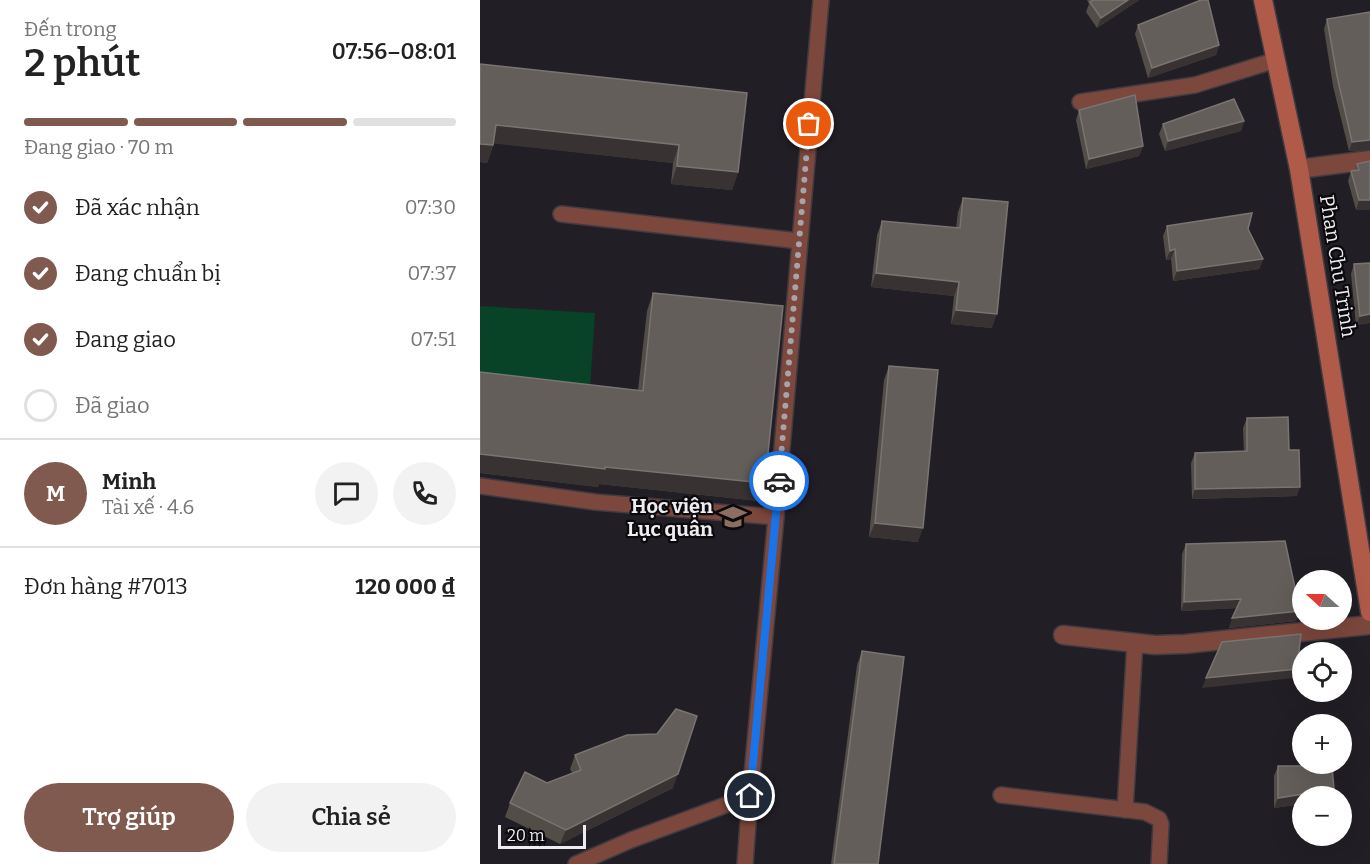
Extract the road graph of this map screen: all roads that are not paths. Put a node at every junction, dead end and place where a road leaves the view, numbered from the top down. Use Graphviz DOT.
graph roads {
  1 [pos="821,0"];
  2 [pos="1263,0"];
  3 [pos="1276,60"];
  4 [pos="1080,102"];
  5 [pos="1370,160"];
  6 [pos="1299,169"];
  7 [pos="561,214"];
  8 [pos="799,241"];
  9 [pos="480,486"];
  10 [pos="776,517"];
  11 [pos="1370,612"];
  12 [pos="1370,625"];
  13 [pos="1063,635"];
  14 [pos="1135,642"];
  15 [pos="1001,795"];
  16 [pos="750,796"];
  17 [pos="1125,810"];
  18 [pos="576,864"];
  19 [pos="745,864"];
  20 [pos="1159,864"];
  1 -- 8 [label="lane"];
  2 -- 3 [label="main road, Phan Chu Trinh"];
  3 -- 4 [label="lane"];
  3 -- 6 [label="main road, Phan Chu Trinh"];
  5 -- 6 [label="street"];
  6 -- 11 [label="main road, Phan Chu Trinh"];
  7 -- 8 [label="lane"];
  8 -- 10 [label="lane"];
  9 -- 10 [label="lane"];
  10 -- 16 [label="lane"];
  12 -- 14 [label="street"];
  13 -- 14 [label="street"];
  14 -- 17 [label="lane"];
  15 -- 17 [label="lane"];
  16 -- 18 [label="lane"];
  16 -- 19 [label="lane"];
  17 -- 20 [label="lane"];
}
